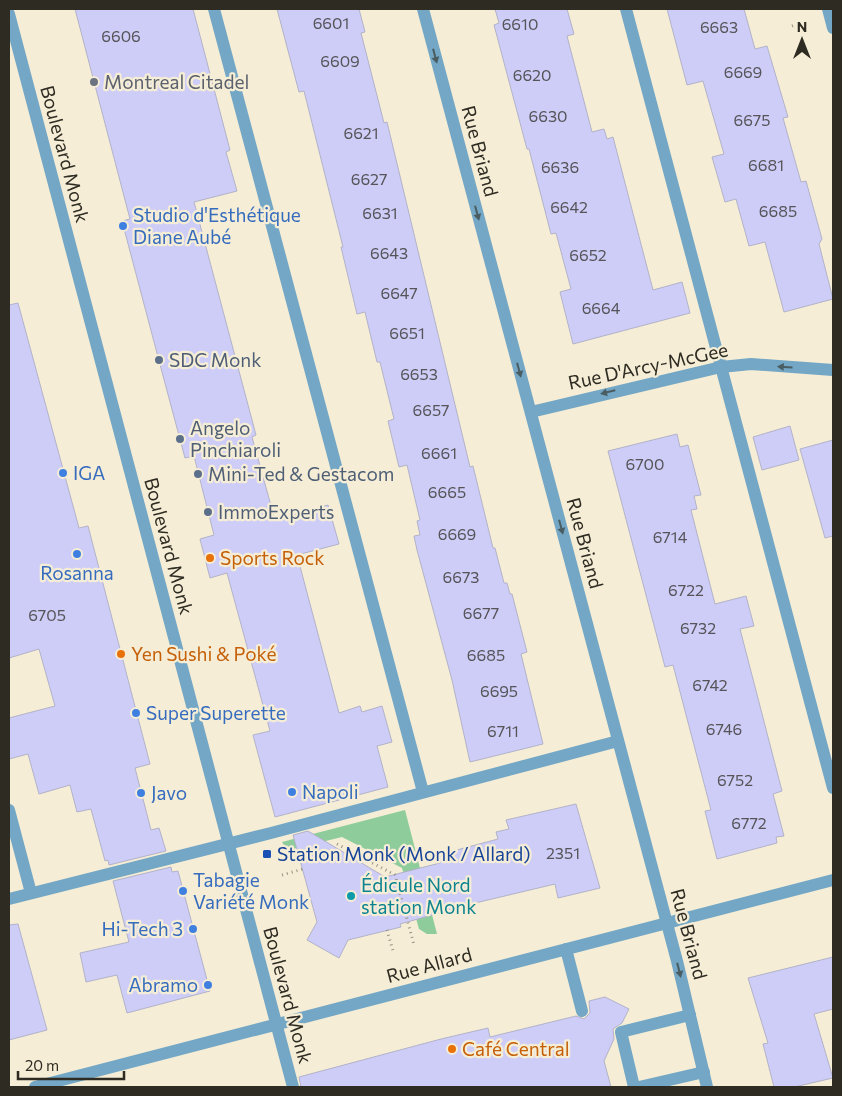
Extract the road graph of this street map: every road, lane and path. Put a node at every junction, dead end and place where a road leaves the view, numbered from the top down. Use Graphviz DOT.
graph roads {
  1 [pos="214,9"];
  2 [pos="423,9"];
  3 [pos="626,9"];
  4 [pos="828,9"];
  5 [pos="9,14"];
  6 [pos="833,28"];
  7 [pos="721,367"];
  8 [pos="833,370"];
  9 [pos="531,412"];
  10 [pos="618,740"];
  11 [pos="833,788"];
  12 [pos="423,792"];
  13 [pos="9,810"];
  14 [pos="228,843"];
  15 [pos="330,846"];
  16 [pos="302,869"];
  17 [pos="282,875"];
  18 [pos="833,880"];
  19 [pos="31,893"];
  20 [pos="9,899"];
  21 [pos="666,923"];
  22 [pos="387,930"];
  23 [pos="414,945"];
  24 [pos="566,949"];
  25 [pos="393,951"];
  26 [pos="582,1011"];
  27 [pos="690,1016"];
  28 [pos="277,1024"];
  29 [pos="704,1072"];
  30 [pos="35,1087"];
  31 [pos="293,1087"];
  32 [pos="634,1087"];
  33 [pos="639,1087"];
  34 [pos="708,1087"];
  1 -- 12 [label="street"];
  2 -- 9 [label="street, Rue Briand, one-way"];
  3 -- 7 [label="street"];
  4 -- 6 [label="street"];
  5 -- 14 [label="street, Boulevard Monk"];
  8 -- 7 [label="street, Rue D'Arcy-McGee, one-way"];
  7 -- 9 [label="street, Rue D'Arcy-McGee, one-way"];
  7 -- 11 [label="street"];
  9 -- 10 [label="street, Rue Briand, one-way"];
  10 -- 12 [label="street"];
  10 -- 21 [label="street, Rue Briand"];
  12 -- 14 [label="street"];
  13 -- 19 [label="street"];
  14 -- 19 [label="street"];
  14 -- 28 [label="street, Boulevard Monk"];
  15 -- 23 [label="path"];
  16 -- 17 [label="path"];
  18 -- 21 [label="street, Rue Allard"];
  19 -- 20 [label="street"];
  21 -- 24 [label="street, Rue Allard"];
  21 -- 27 [label="street, Rue Briand, one-way"];
  22 -- 25 [label="path"];
  24 -- 26 [label="street"];
  24 -- 28 [label="street, Rue Allard"];
  27 -- 29 [label="street, Rue Briand"];
  27 -- 32 [label="street"];
  28 -- 30 [label="street, Rue Allard"];
  28 -- 31 [label="street, Boulevard Monk"];
  29 -- 33 [label="street"];
  29 -- 34 [label="street, Rue Briand"];
}
